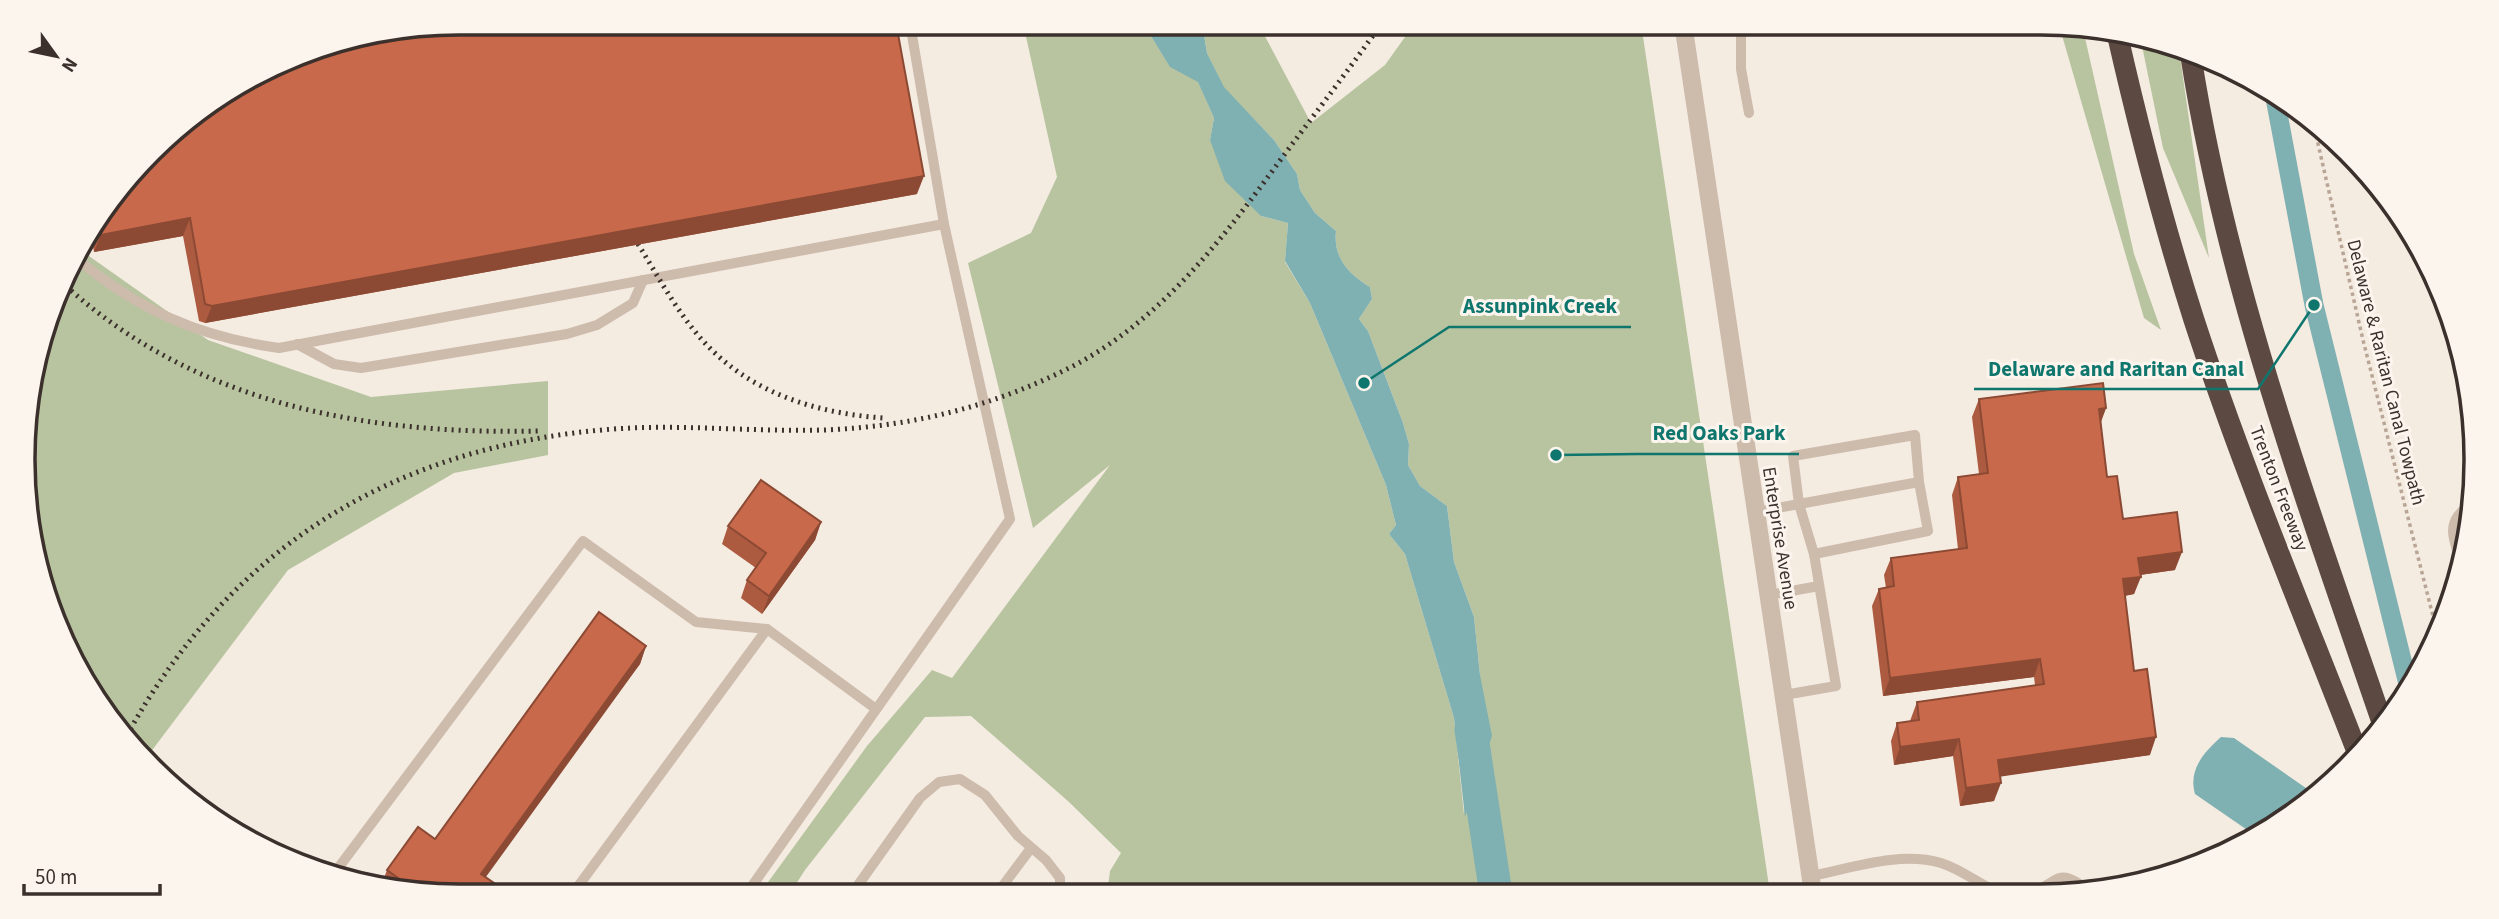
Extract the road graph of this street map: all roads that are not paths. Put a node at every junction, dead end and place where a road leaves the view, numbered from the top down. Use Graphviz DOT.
graph roads {
  1 [pos="912,35"];
  2 [pos="1685,35"];
  3 [pos="1741,35"];
  4 [pos="2119,43"];
  5 [pos="2192,64"];
  6 [pos="1749,113"];
  7 [pos="944,224"];
  8 [pos="84,263"];
  9 [pos="643,280"];
  10 [pos="297,344"];
  11 [pos="1919,482"];
  12 [pos="1799,505"];
  13 [pos="1756,512"];
  14 [pos="2460,513"];
  15 [pos="2455,545"];
  16 [pos="1814,554"];
  17 [pos="1819,586"];
  18 [pos="1769,595"];
  19 [pos="767,629"];
  20 [pos="1784,695"];
  21 [pos="876,709"];
  22 [pos="2379,714"];
  23 [pos="2354,744"];
  24 [pos="1031,848"];
  25 [pos="339,866"];
  26 [pos="2075,882"];
  27 [pos="580,884"];
  28 [pos="753,884"];
  29 [pos="859,884"];
  30 [pos="1004,884"];
  31 [pos="1060,884"];
  32 [pos="1812,884"];
  33 [pos="1984,884"];
  34 [pos="2044,884"];
  1 -- 7 [label="lane"];
  2 -- 13 [label="street, Enterprise Avenue"];
  3 -- 6 [label="lane"];
  4 -- 23 [label="highway, Trenton Freeway"];
  5 -- 22 [label="highway, Trenton Freeway"];
  7 -- 9 [label="lane"];
  7 -- 21 [label="lane"];
  8 -- 10 [label="lane"];
  9 -- 10 [label="lane"];
  9 -- 10 [label="lane"];
  11 -- 12 [label="lane"];
  11 -- 12 [label="lane"];
  11 -- 16 [label="lane"];
  12 -- 13 [label="lane"];
  12 -- 16 [label="lane"];
  13 -- 18 [label="street, Enterprise Avenue"];
  14 -- 15 [label="lane"];
  16 -- 17 [label="lane"];
  17 -- 18 [label="lane"];
  17 -- 20 [label="lane"];
  18 -- 20 [label="street, Enterprise Avenue"];
  19 -- 21 [label="lane"];
  19 -- 25 [label="lane"];
  19 -- 27 [label="lane"];
  20 -- 32 [label="street, Enterprise Avenue"];
  21 -- 28 [label="lane"];
  24 -- 29 [label="lane"];
  24 -- 30 [label="lane"];
  24 -- 31 [label="lane"];
  26 -- 34 [label="lane"];
  32 -- 33 [label="lane"];
}
